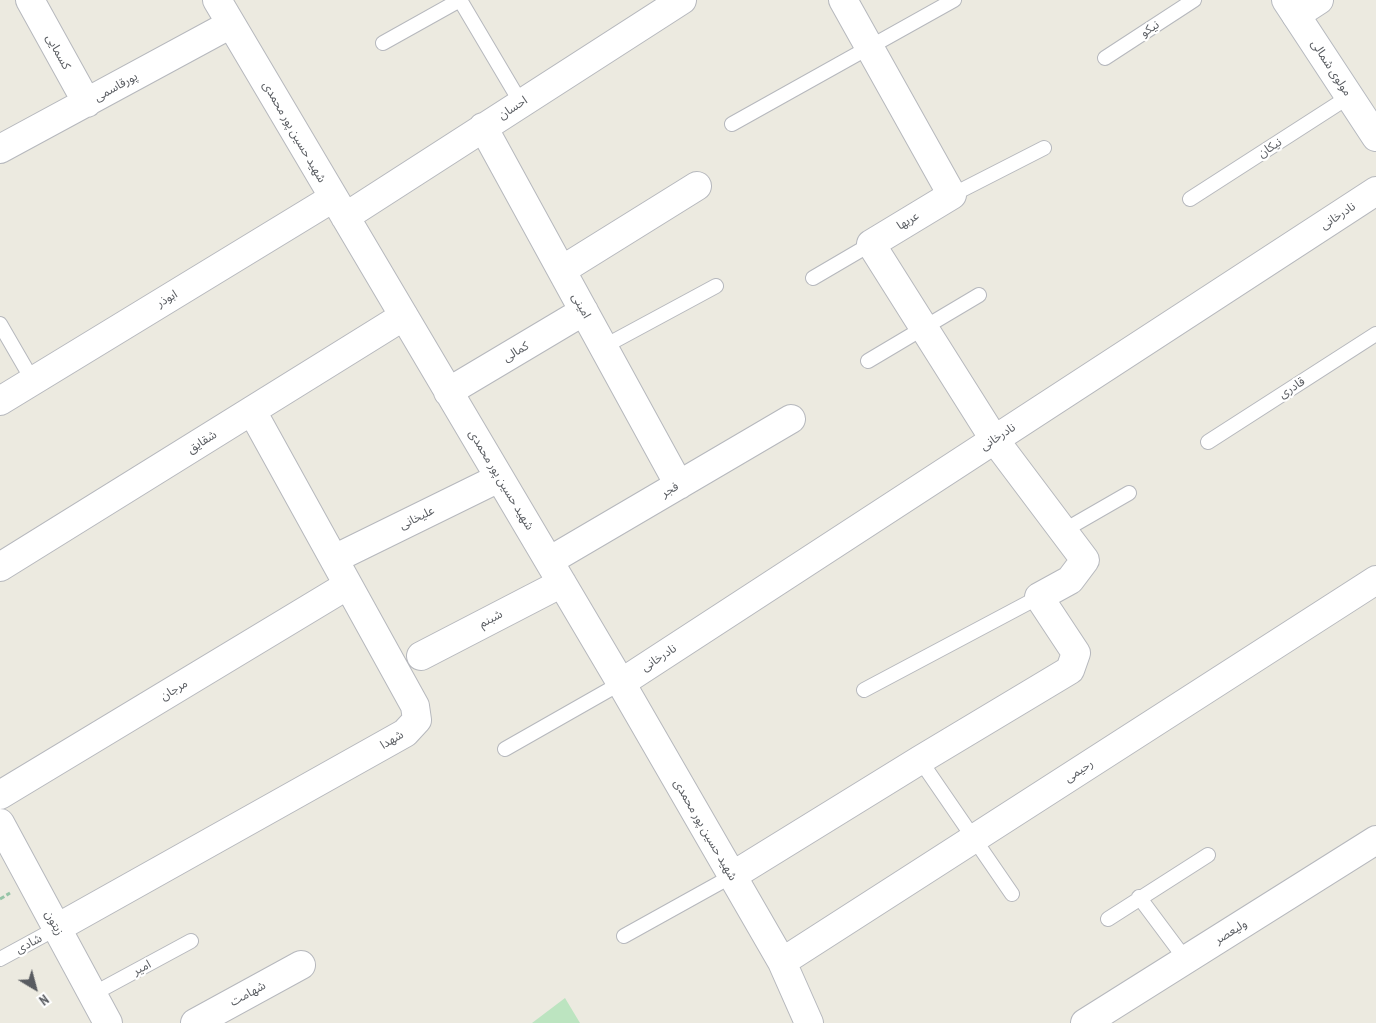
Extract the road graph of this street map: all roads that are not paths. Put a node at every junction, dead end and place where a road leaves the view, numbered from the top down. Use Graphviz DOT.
graph roads {
  1 [pos="30,0"];
  2 [pos="217,0"];
  3 [pos="460,0"];
  4 [pos="682,0"];
  5 [pos="843,0"];
  6 [pos="954,0"];
  7 [pos="1194,0"];
  8 [pos="1319,0"];
  9 [pos="1291,8"];
  10 [pos="231,24"];
  11 [pos="383,43"];
  12 [pos="869,46"];
  13 [pos="1105,58"];
  14 [pos="1350,96"];
  15 [pos="87,103"];
  16 [pos="521,103"];
  17 [pos="732,124"];
  18 [pos="483,127"];
  19 [pos="1376,136"];
  20 [pos="1044,148"];
  21 [pos="0,149"];
  22 [pos="697,186"];
  23 [pos="1376,191"];
  24 [pos="952,195"];
  25 [pos="1190,199"];
  26 [pos="339,207"];
  27 [pos="871,244"];
  28 [pos="562,270"];
  29 [pos="813,278"];
  30 [pos="716,286"];
  31 [pos="979,295"];
  32 [pos="584,312"];
  33 [pos="404,316"];
  34 [pos="0,324"];
  35 [pos="923,327"];
  36 [pos="1376,334"];
  37 [pos="604,347"];
  38 [pos="868,361"];
  39 [pos="33,381"];
  40 [pos="448,392"];
  41 [pos="0,401"];
  42 [pos="252,411"];
  43 [pos="791,419"];
  44 [pos="994,439"];
  45 [pos="1208,442"];
  46 [pos="499,478"];
  47 [pos="679,485"];
  48 [pos="1129,492"];
  49 [pos="1063,531"];
  50 [pos="334,559"];
  51 [pos="0,567"];
  52 [pos="555,572"];
  53 [pos="1376,580"];
  54 [pos="348,585"];
  55 [pos="1039,597"];
  56 [pos="421,656"];
  57 [pos="621,683"];
  58 [pos="864,690"];
  59 [pos="505,749"];
  60 [pos="920,760"];
  61 [pos="0,795"];
  62 [pos="0,823"];
  63 [pos="973,839"];
  64 [pos="1376,840"];
  65 [pos="1208,855"];
  66 [pos="732,876"];
  67 [pos="1012,894"];
  68 [pos="1139,897"];
  69 [pos="1108,919"];
  70 [pos="57,928"];
  71 [pos="624,936"];
  72 [pos="191,941"];
  73 [pos="0,959"];
  74 [pos="1186,960"];
  75 [pos="782,962"];
  76 [pos="301,964"];
  77 [pos="93,994"];
  78 [pos="108,1023"];
  79 [pos="195,1023"];
  80 [pos="809,1023"];
  81 [pos="1085,1023"];
  1 -- 15 [label="street, کسمایی"];
  2 -- 10 [label="street, شهید حسین پور محمدی"];
  3 -- 11 [label="lane"];
  3 -- 16 [label="lane"];
  4 -- 16 [label="street, احسان"];
  5 -- 12 [label="street"];
  6 -- 12 [label="lane"];
  7 -- 13 [label="lane, نیکو"];
  8 -- 9 [label="street"];
  9 -- 14 [label="street, مولوی شمالی"];
  10 -- 15 [label="street, پورقاسمی"];
  10 -- 26 [label="street, شهید حسین پور محمدی"];
  12 -- 17 [label="lane"];
  12 -- 24 [label="street"];
  14 -- 19 [label="street, مولوی شمالی"];
  14 -- 25 [label="lane, نیکان"];
  15 -- 21 [label="street, پورقاسمی"];
  16 -- 18 [label="street, احسان"];
  18 -- 26 [label="street, احسان"];
  18 -- 28 [label="street, امینی"];
  20 -- 24 [label="lane"];
  22 -- 28 [label="street"];
  23 -- 44 [label="street, نادرخانی"];
  24 -- 27 [label="street, عربها"];
  26 -- 33 [label="street, شهید حسین پور محمدی"];
  26 -- 39 [label="street, ابوذر"];
  27 -- 29 [label="lane"];
  27 -- 35 [label="street"];
  28 -- 32 [label="street, امینی"];
  30 -- 37 [label="lane"];
  31 -- 35 [label="lane"];
  32 -- 37 [label="street, امینی"];
  32 -- 40 [label="street, کمالی"];
  33 -- 40 [label="street, شهید حسین پور محمدی"];
  33 -- 42 [label="street, شقایق"];
  34 -- 39 [label="lane"];
  35 -- 38 [label="lane"];
  35 -- 44 [label="street"];
  36 -- 45 [label="lane, قادری"];
  37 -- 47 [label="street, امینی"];
  39 -- 41 [label="street, ابوذر"];
  40 -- 46 [label="street, شهید حسین پور محمدی"];
  42 -- 50 [label="street, شهدا"];
  42 -- 51 [label="street, شقایق"];
  43 -- 47 [label="street, فجر"];
  44 -- 49 [label="street"];
  44 -- 57 [label="street, نادرخانی"];
  46 -- 50 [label="street, علیخانی"];
  46 -- 52 [label="street, شهید حسین پور محمدی"];
  47 -- 52 [label="street, فجر"];
  48 -- 49 [label="lane"];
  49 -- 55 [label="street"];
  50 -- 54 [label="street, شهدا"];
  52 -- 56 [label="street, شبنم"];
  52 -- 57 [label="street, شهید حسین پور محمدی"];
  53 -- 63 [label="street, رحیمی"];
  54 -- 61 [label="street, مرجان"];
  54 -- 70 [label="street, شهدا"];
  55 -- 58 [label="lane"];
  55 -- 60 [label="street"];
  57 -- 59 [label="lane"];
  57 -- 66 [label="street, شهید حسین پور محمدی"];
  60 -- 63 [label="lane"];
  60 -- 66 [label="street"];
  62 -- 70 [label="street, زیتون"];
  63 -- 67 [label="lane"];
  63 -- 75 [label="street, رحیمی"];
  64 -- 74 [label="street, ولیعصر"];
  65 -- 68 [label="lane"];
  66 -- 71 [label="lane"];
  66 -- 75 [label="street, شهید حسین پور محمدی"];
  68 -- 69 [label="lane"];
  68 -- 74 [label="lane"];
  70 -- 73 [label="lane, شادی"];
  70 -- 77 [label="street, زیتون"];
  72 -- 77 [label="lane, امیر"];
  74 -- 81 [label="street, ولیعصر"];
  75 -- 80 [label="street, شهید حسین پور محمدی"];
  76 -- 79 [label="street, شهامت"];
  77 -- 78 [label="street, زیتون"];
}
